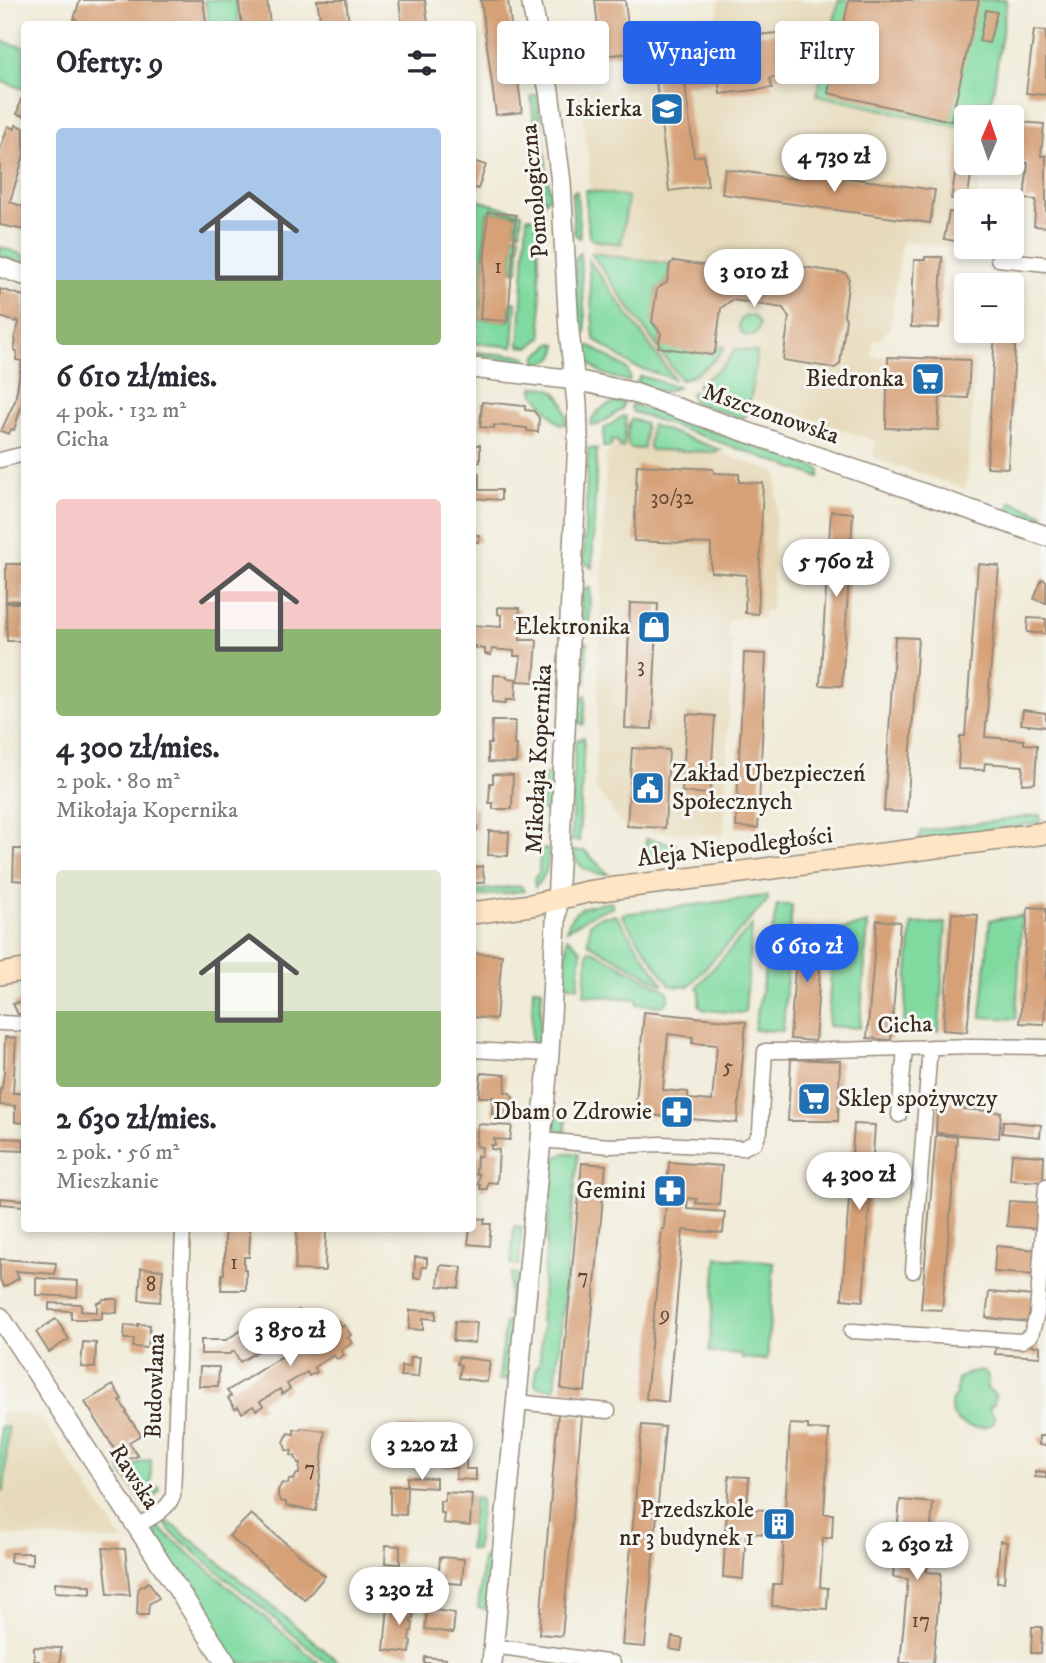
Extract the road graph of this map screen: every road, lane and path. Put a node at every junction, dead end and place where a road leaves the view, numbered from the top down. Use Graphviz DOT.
graph roads {
  1 [pos="531,0"];
  2 [pos="998,259"];
  3 [pos="1046,264"];
  4 [pos="0,267"];
  5 [pos="21,274"];
  6 [pos="476,368"];
  7 [pos="575,380"];
  8 [pos="21,454"];
  9 [pos="0,460"];
  10 [pos="1046,536"];
  11 [pos="1046,833"];
  12 [pos="557,900"];
  13 [pos="476,912"];
  14 [pos="0,965"];
  15 [pos="21,970"];
  16 [pos="0,974"];
  17 [pos="0,1023"];
  18 [pos="21,1024"];
  19 [pos="930,1047"];
  20 [pos="1046,1047"];
  21 [pos="905,1048"];
  22 [pos="476,1050"];
  23 [pos="549,1054"];
  24 [pos="899,1115"];
  25 [pos="541,1140"];
  26 [pos="1046,1186"];
  27 [pos="183,1232"];
  28 [pos="913,1271"];
  29 [pos="0,1318"];
  30 [pos="851,1331"];
  31 [pos="516,1402"];
  32 [pos="608,1412"];
  33 [pos="137,1526"];
  34 [pos="493,1655"];
  35 [pos="226,1663"];
  36 [pos="612,1663"];
  1 -- 7 [label="street, Pomologiczna"];
  2 -- 3 [label="street"];
  4 -- 5 [label="street"];
  6 -- 7 [label="street, Mszczonowska"];
  7 -- 10 [label="street, Mszczonowska"];
  7 -- 12 [label="street, Mikołaja Kopernika"];
  8 -- 9 [label="street"];
  11 -- 12 [label="main road, Aleja Niepodległości"];
  12 -- 13 [label="main road, Aleja Niepodległości"];
  12 -- 23 [label="street, Mikołaja Kopernika"];
  14 -- 16 [label="street"];
  15 -- 16 [label="main road"];
  17 -- 18 [label="street"];
  19 -- 20 [label="street, Cicha"];
  19 -- 21 [label="street, Cicha"];
  19 -- 28 [label="street"];
  21 -- 24 [label="street"];
  21 -- 25 [label="street, Cicha"];
  22 -- 23 [label="street"];
  23 -- 25 [label="street, Mikołaja Kopernika"];
  25 -- 31 [label="street, Mikołaja Kopernika"];
  26 -- 30 [label="street"];
  27 -- 33 [label="street, Budowlana"];
  29 -- 33 [label="street, Rawska"];
  31 -- 32 [label="street"];
  31 -- 34 [label="street, Mikołaja Kopernika"];
  33 -- 35 [label="street, Rawska"];
  34 -- 36 [label="street, Mikołaja Kopernika"];
}
